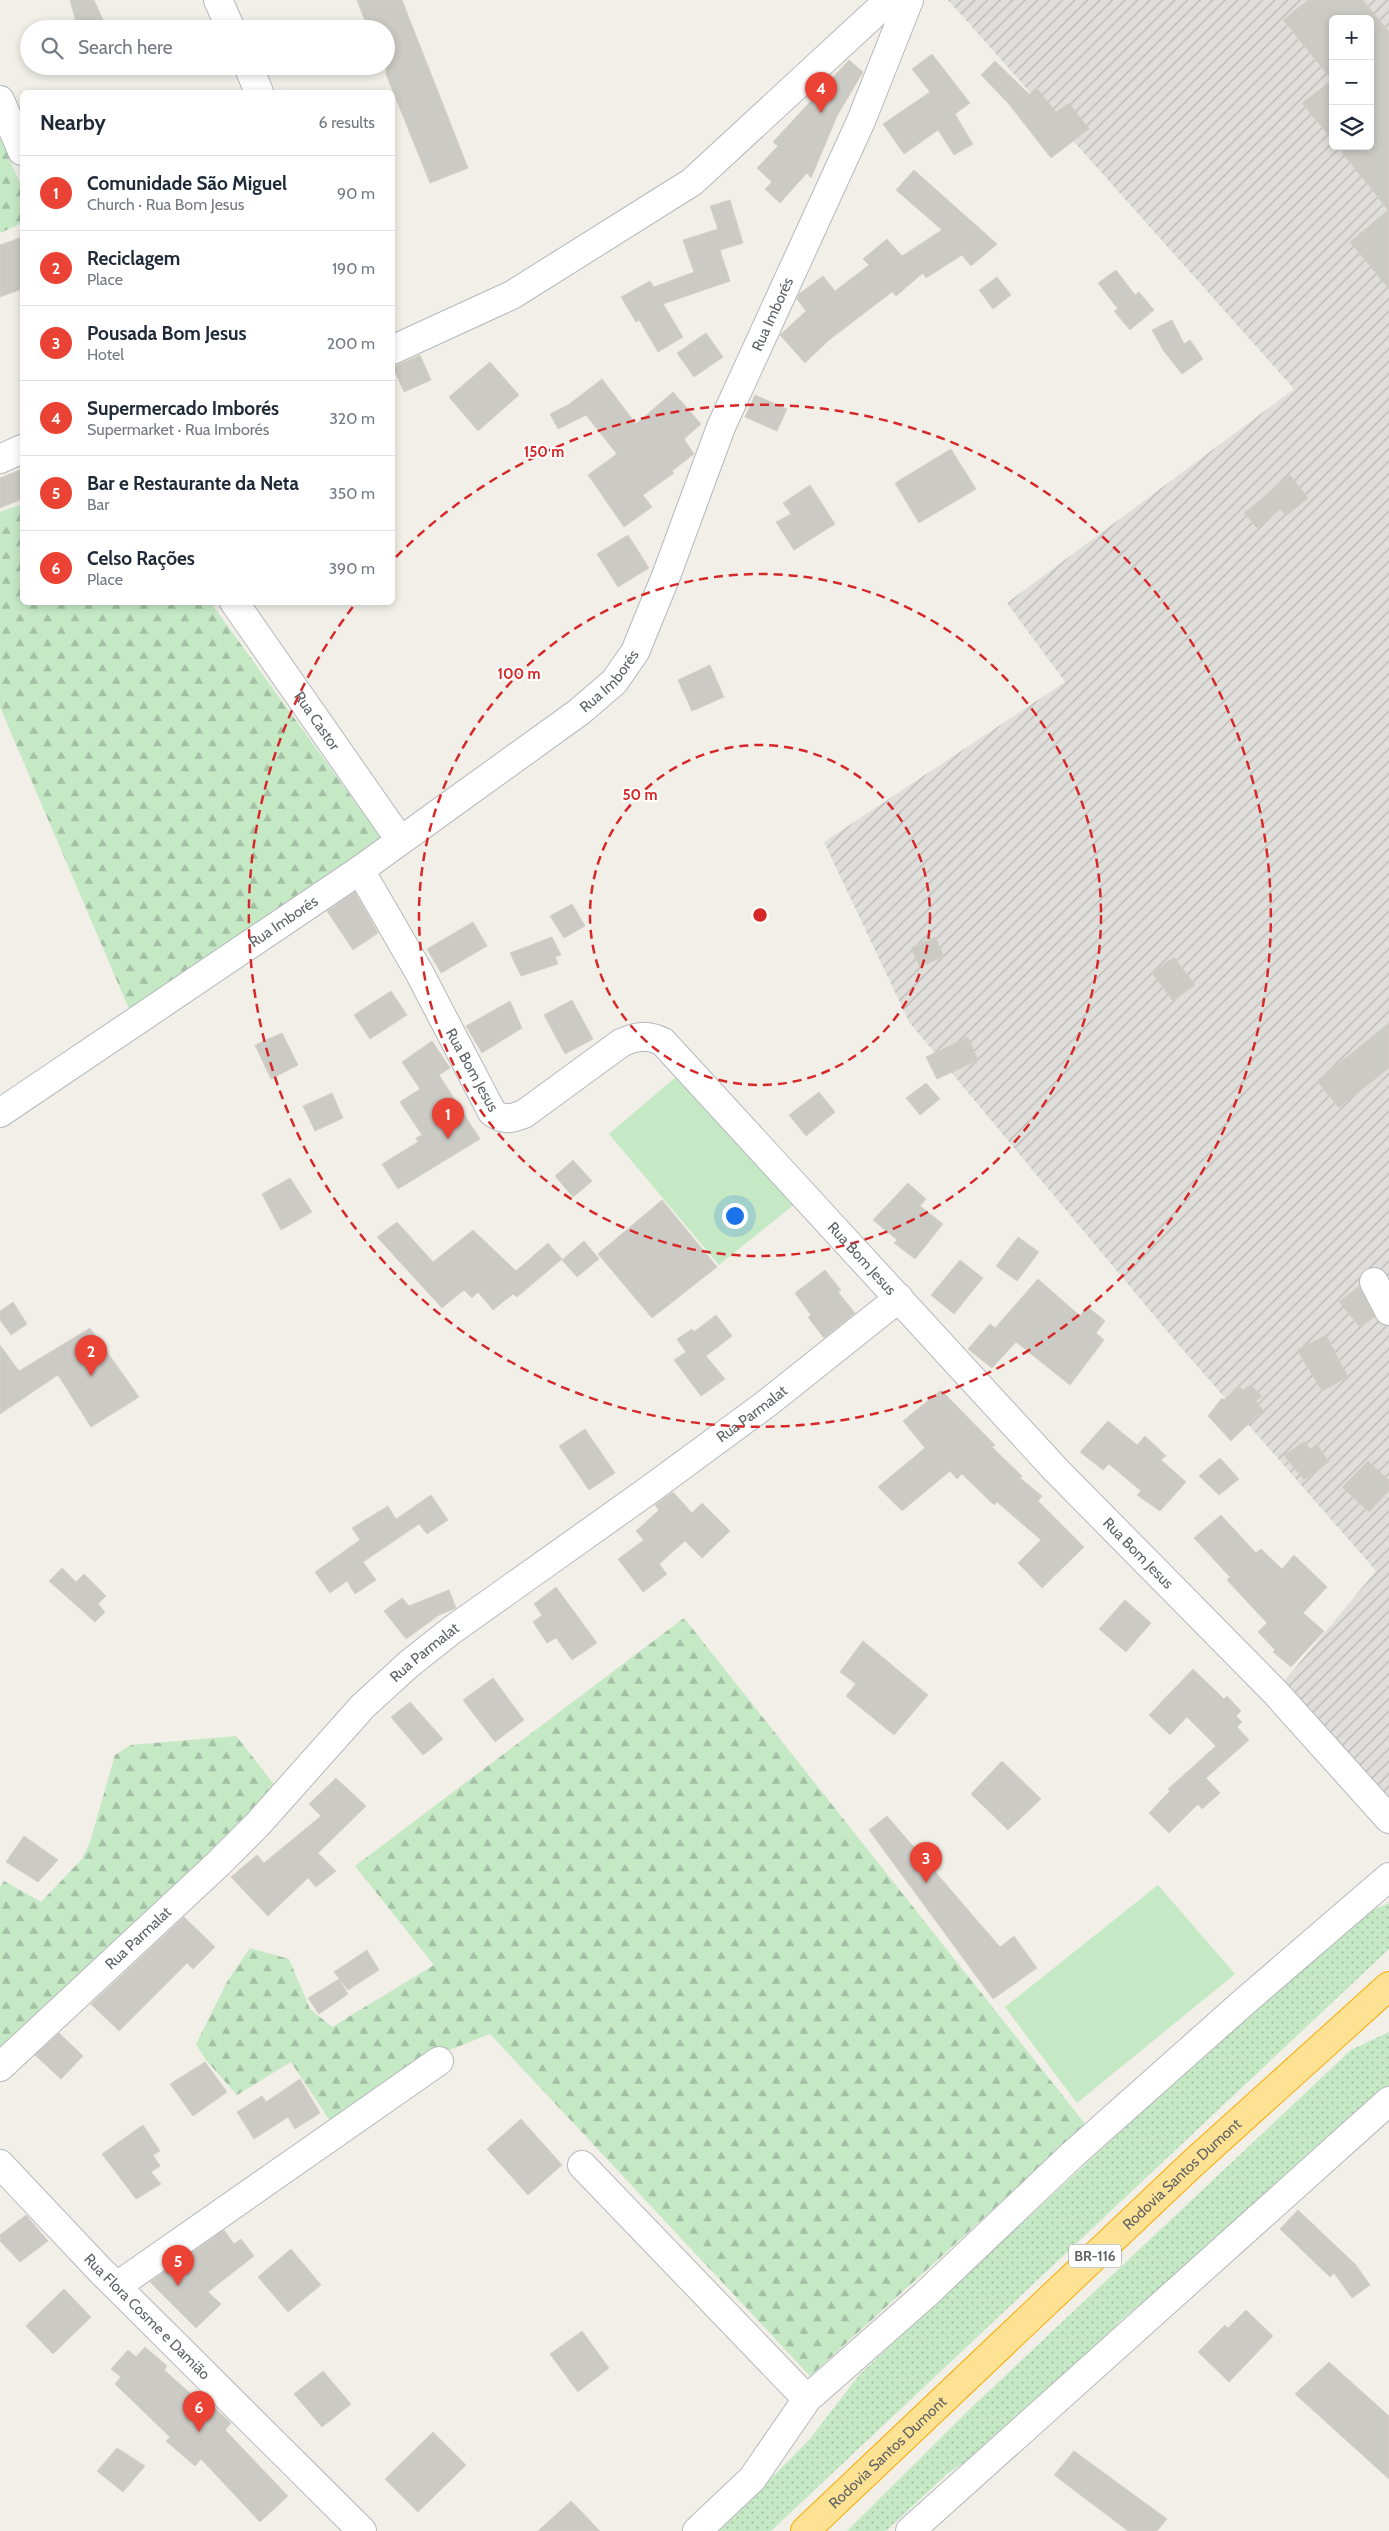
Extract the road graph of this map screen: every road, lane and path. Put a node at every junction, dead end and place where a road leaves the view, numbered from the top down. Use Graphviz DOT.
graph roads {
  1 [pos="218,0"];
  2 [pos="889,0"];
  3 [pos="909,0"];
  4 [pos="227,20"];
  5 [pos="252,75"];
  6 [pos="258,90"];
  7 [pos="0,100"];
  8 [pos="20,146"];
  9 [pos="395,349"];
  10 [pos="20,450"];
  11 [pos="0,459"];
  12 [pos="236,605"];
  13 [pos="400,840"];
  14 [pos="360,870"];
  15 [pos="0,1113"];
  16 [pos="1374,1282"];
  17 [pos="899,1298"];
  18 [pos="1389,1311"];
  19 [pos="1389,1819"];
  20 [pos="1389,1877"];
  21 [pos="1389,1986"];
  22 [pos="439,2061"];
  23 [pos="0,2067"];
  24 [pos="1389,2101"];
  25 [pos="0,2164"];
  26 [pos="582,2165"];
  27 [pos="117,2286"];
  28 [pos="807,2399"];
  29 [pos="362,2531"];
  30 [pos="696,2531"];
  31 [pos="805,2531"];
  32 [pos="910,2531"];
  1 -- 4 [label="street"];
  2 -- 9 [label="street"];
  3 -- 13 [label="street, Rua Imborés"];
  5 -- 6 [label="street"];
  7 -- 8 [label="street"];
  10 -- 11 [label="street"];
  12 -- 13 [label="street, Rua Castor"];
  13 -- 14 [label="street, Rua Imborés"];
  14 -- 15 [label="street, Rua Imborés"];
  14 -- 17 [label="street, Rua Bom Jesus"];
  16 -- 18 [label="street"];
  17 -- 19 [label="street, Rua Bom Jesus"];
  17 -- 23 [label="street, Rua Parmalat"];
  20 -- 28 [label="street"];
  21 -- 31 [label="highway, Rodovia Santos Dumont / BR-116"];
  22 -- 27 [label="street"];
  24 -- 32 [label="street"];
  25 -- 27 [label="street, Rua Flora Cosme e Damião"];
  26 -- 28 [label="street"];
  27 -- 29 [label="street, Rua Flora Cosme e Damião"];
  28 -- 30 [label="street"];
}
